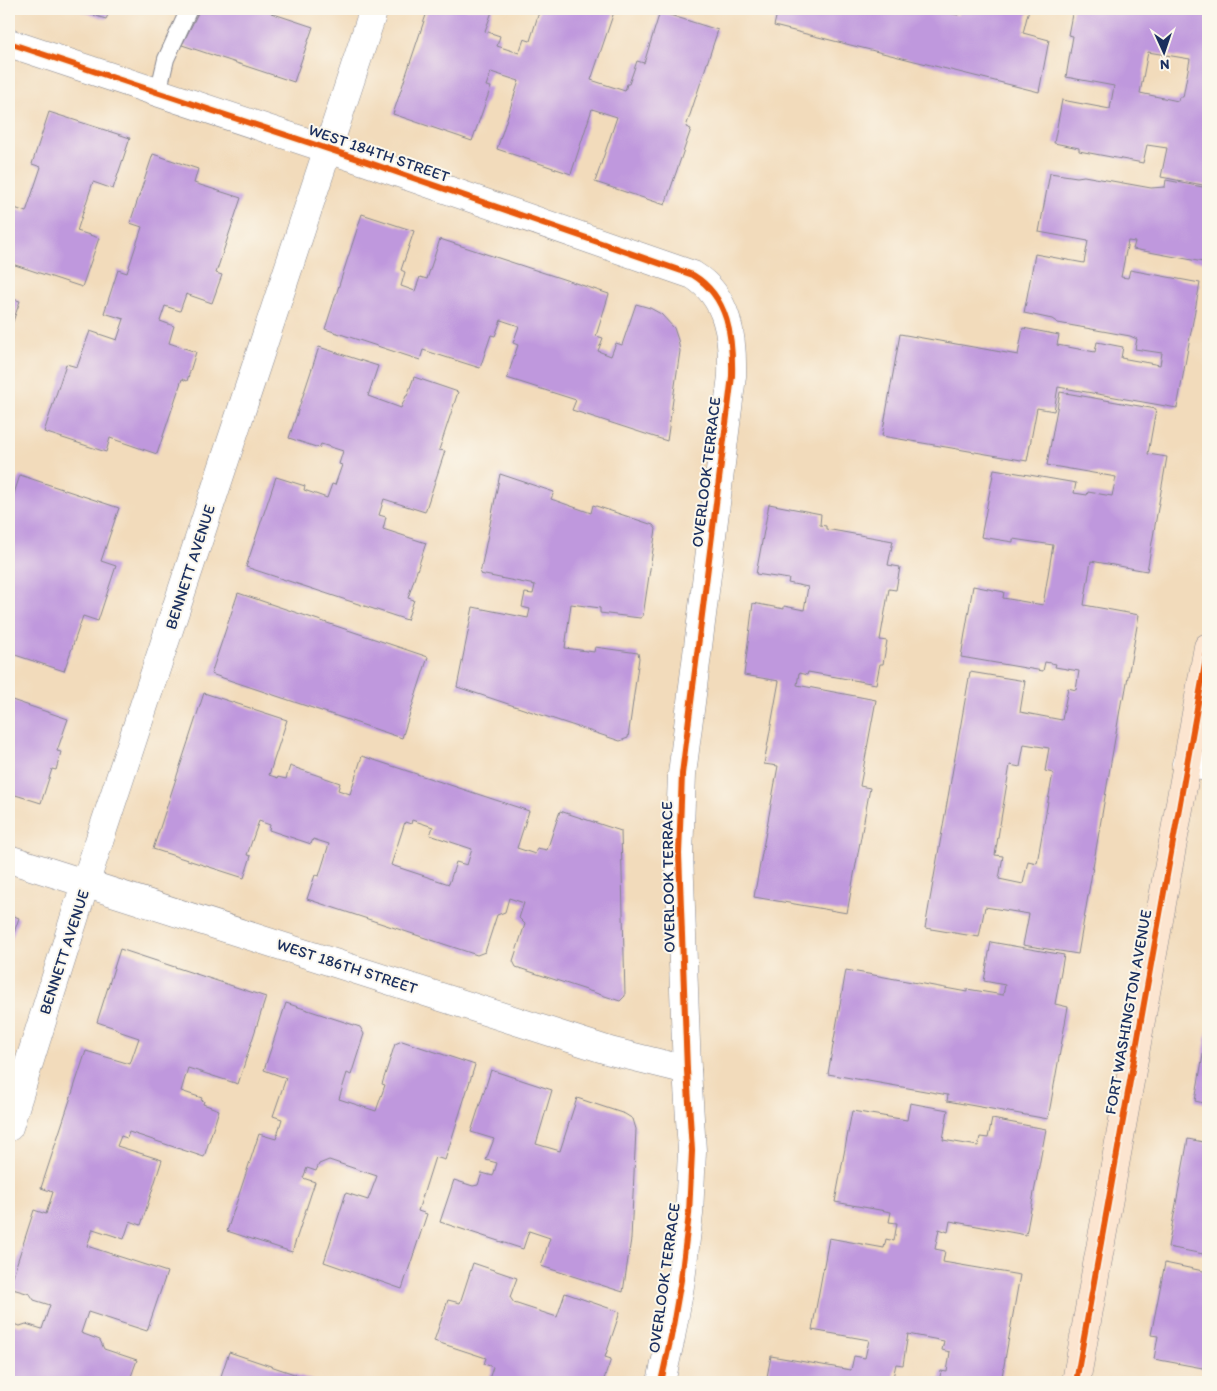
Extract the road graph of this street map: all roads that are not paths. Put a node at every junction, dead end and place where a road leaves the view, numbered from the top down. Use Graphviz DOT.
graph roads {
  1 [pos="189,9"];
  2 [pos="374,9"];
  3 [pos="9,43"];
  4 [pos="158,93"];
  5 [pos="327,150"];
  6 [pos="725,312"];
  7 [pos="1208,647"];
  8 [pos="1197,766"];
  9 [pos="9,859"];
  10 [pos="86,884"];
  11 [pos="687,1070"];
  12 [pos="9,1126"];
  13 [pos="661,1382"];
  14 [pos="1076,1382"];
  1 -- 4 [label="lane"];
  2 -- 5 [label="street, BENNETT AVENUE"];
  3 -- 4 [label="street, WEST 184TH STREET"];
  4 -- 5 [label="street, WEST 184TH STREET"];
  5 -- 6 [label="street, WEST 184TH STREET"];
  5 -- 10 [label="street, BENNETT AVENUE"];
  6 -- 11 [label="street, OVERLOOK TERRACE"];
  7 -- 8 [label="main road, FORT WASHINGTON AVENUE"];
  8 -- 14 [label="main road, FORT WASHINGTON AVENUE"];
  9 -- 10 [label="street, WEST 186TH STREET"];
  10 -- 11 [label="street, WEST 186TH STREET"];
  10 -- 12 [label="street, BENNETT AVENUE"];
  11 -- 13 [label="street, OVERLOOK TERRACE"];
}
